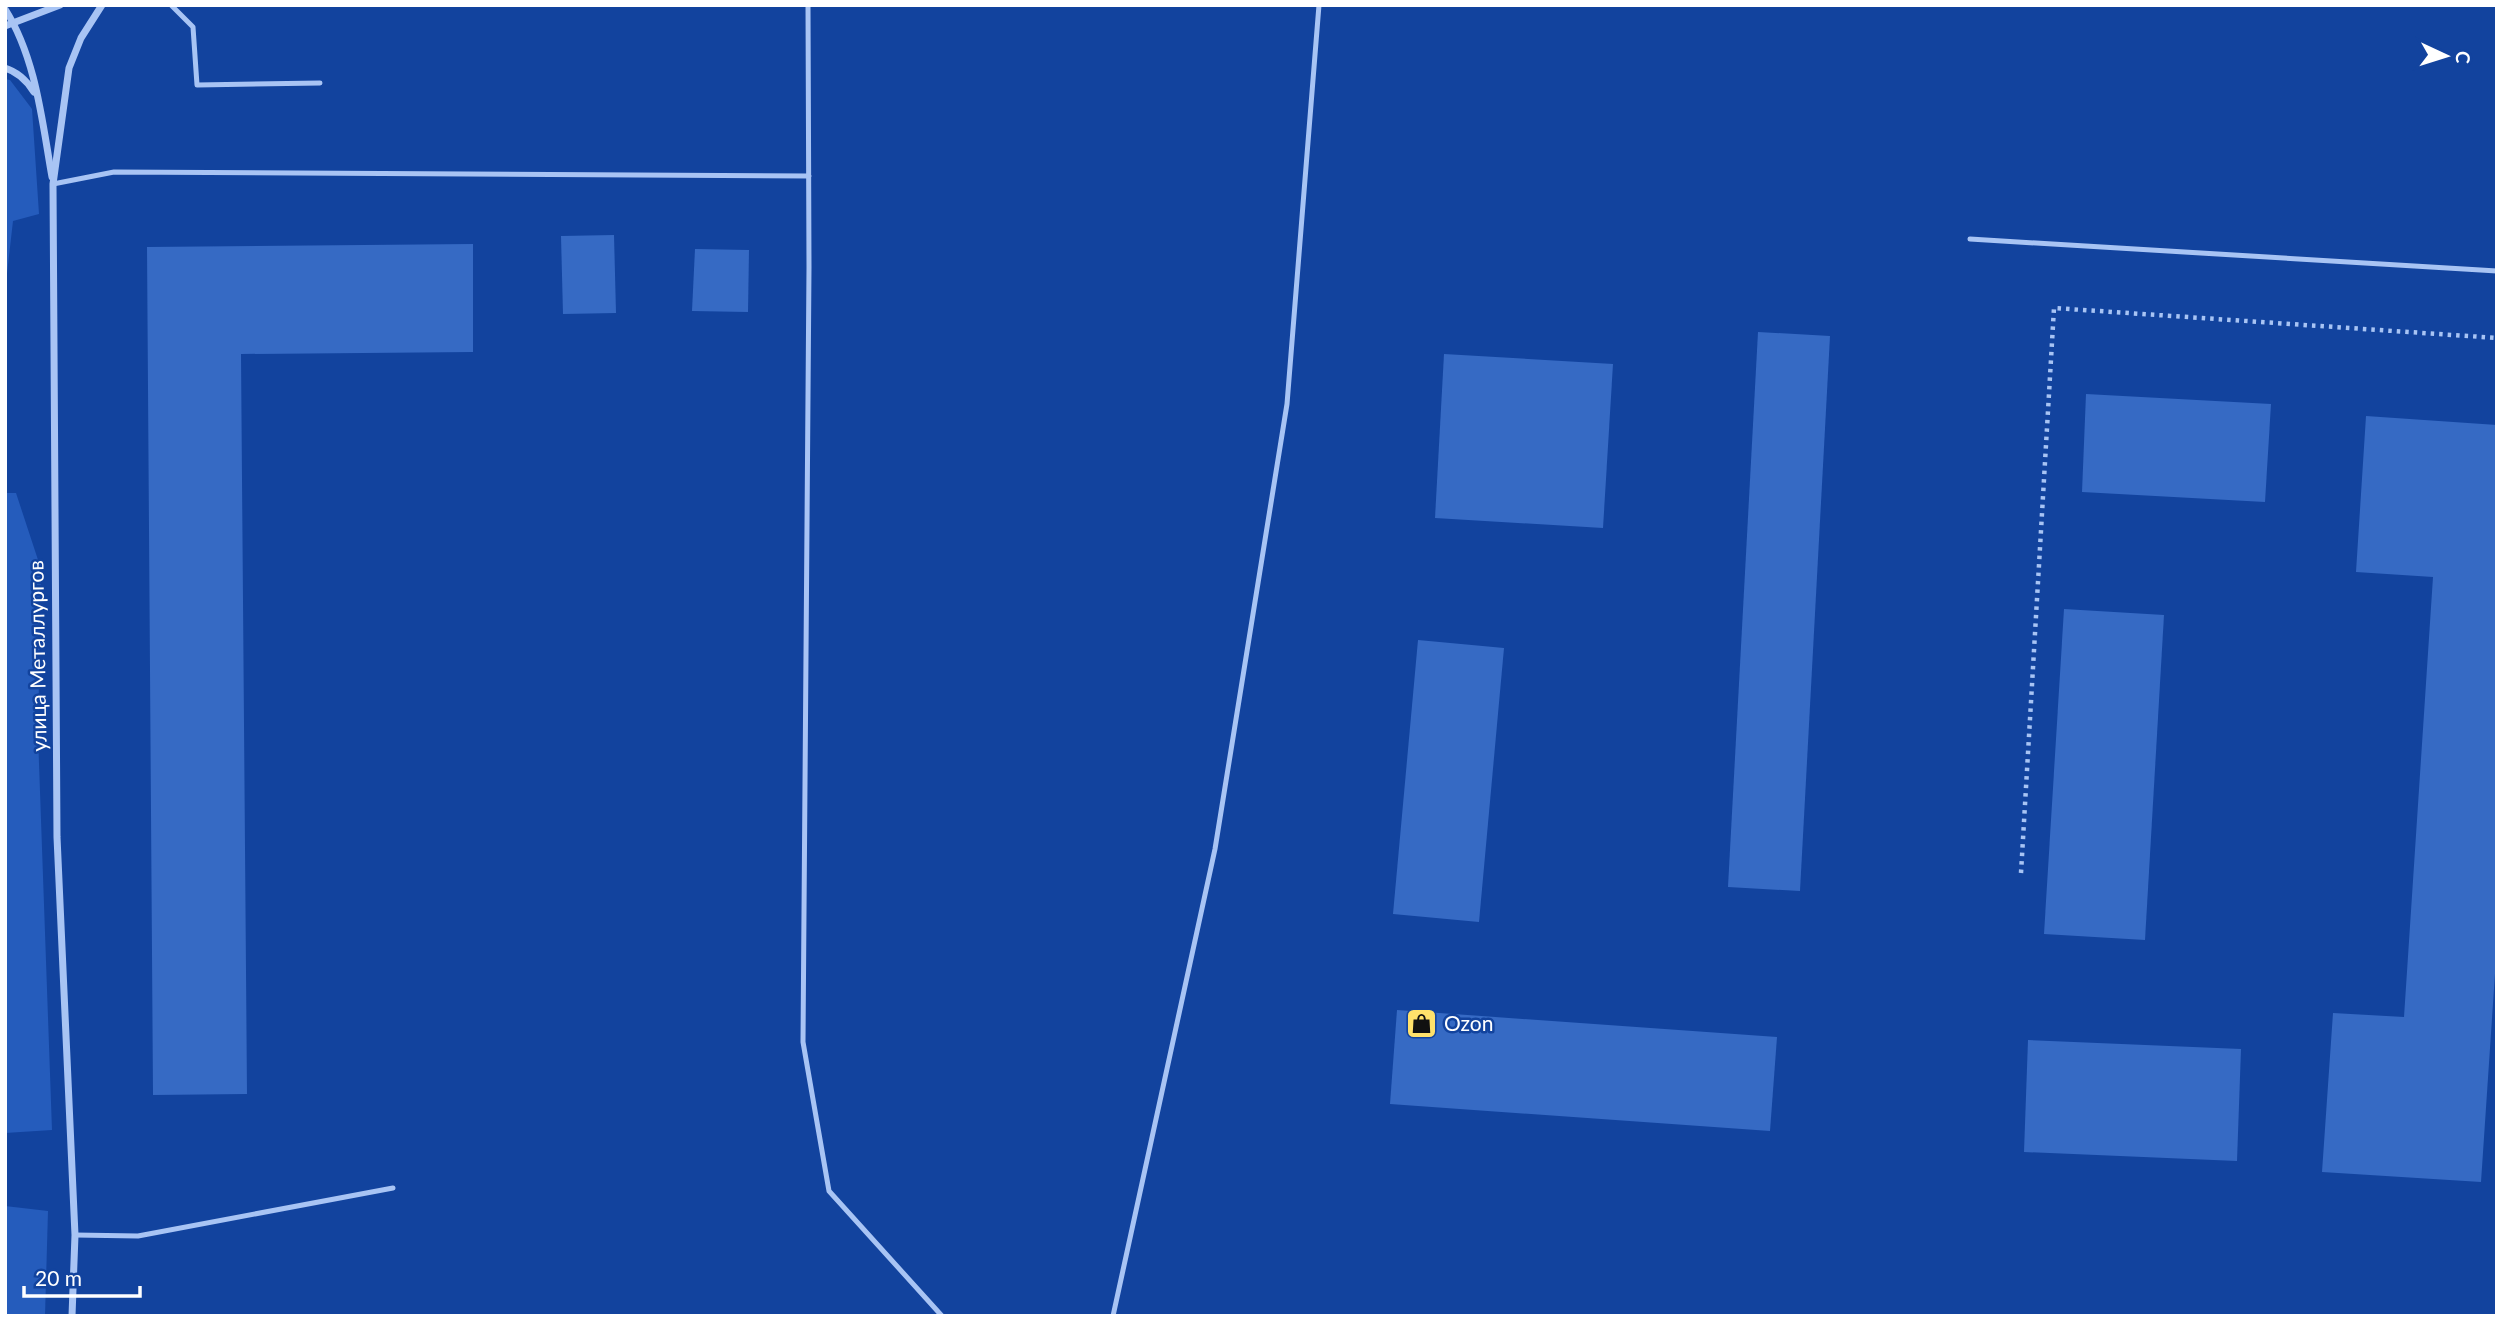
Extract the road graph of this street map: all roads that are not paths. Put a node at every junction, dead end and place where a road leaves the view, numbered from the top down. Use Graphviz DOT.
graph roads {
  1 [pos="60,5"];
  2 [pos="102,5"];
  3 [pos="170,5"];
  4 [pos="808,5"];
  5 [pos="1319,5"];
  6 [pos="5,9"];
  7 [pos="14,23"];
  8 [pos="5,26"];
  9 [pos="5,68"];
  10 [pos="320,83"];
  11 [pos="38,99"];
  12 [pos="809,176"];
  13 [pos="53,184"];
  14 [pos="1970,239"];
  15 [pos="2497,271"];
  16 [pos="393,1188"];
  17 [pos="75,1235"];
  18 [pos="72,1316"];
  19 [pos="942,1316"];
  20 [pos="1113,1316"];
  1 -- 7 [label="street"];
  2 -- 13 [label="street, улица Металлургов"];
  3 -- 10 [label="lane"];
  4 -- 12 [label="lane"];
  5 -- 20 [label="lane"];
  6 -- 7 [label="street"];
  7 -- 8 [label="street"];
  7 -- 11 [label="street"];
  9 -- 11 [label="street"];
  11 -- 13 [label="street"];
  12 -- 13 [label="lane"];
  12 -- 19 [label="lane"];
  13 -- 17 [label="street, улица Металлургов"];
  14 -- 15 [label="lane"];
  16 -- 17 [label="lane"];
  17 -- 18 [label="street, улица Металлургов"];
}
